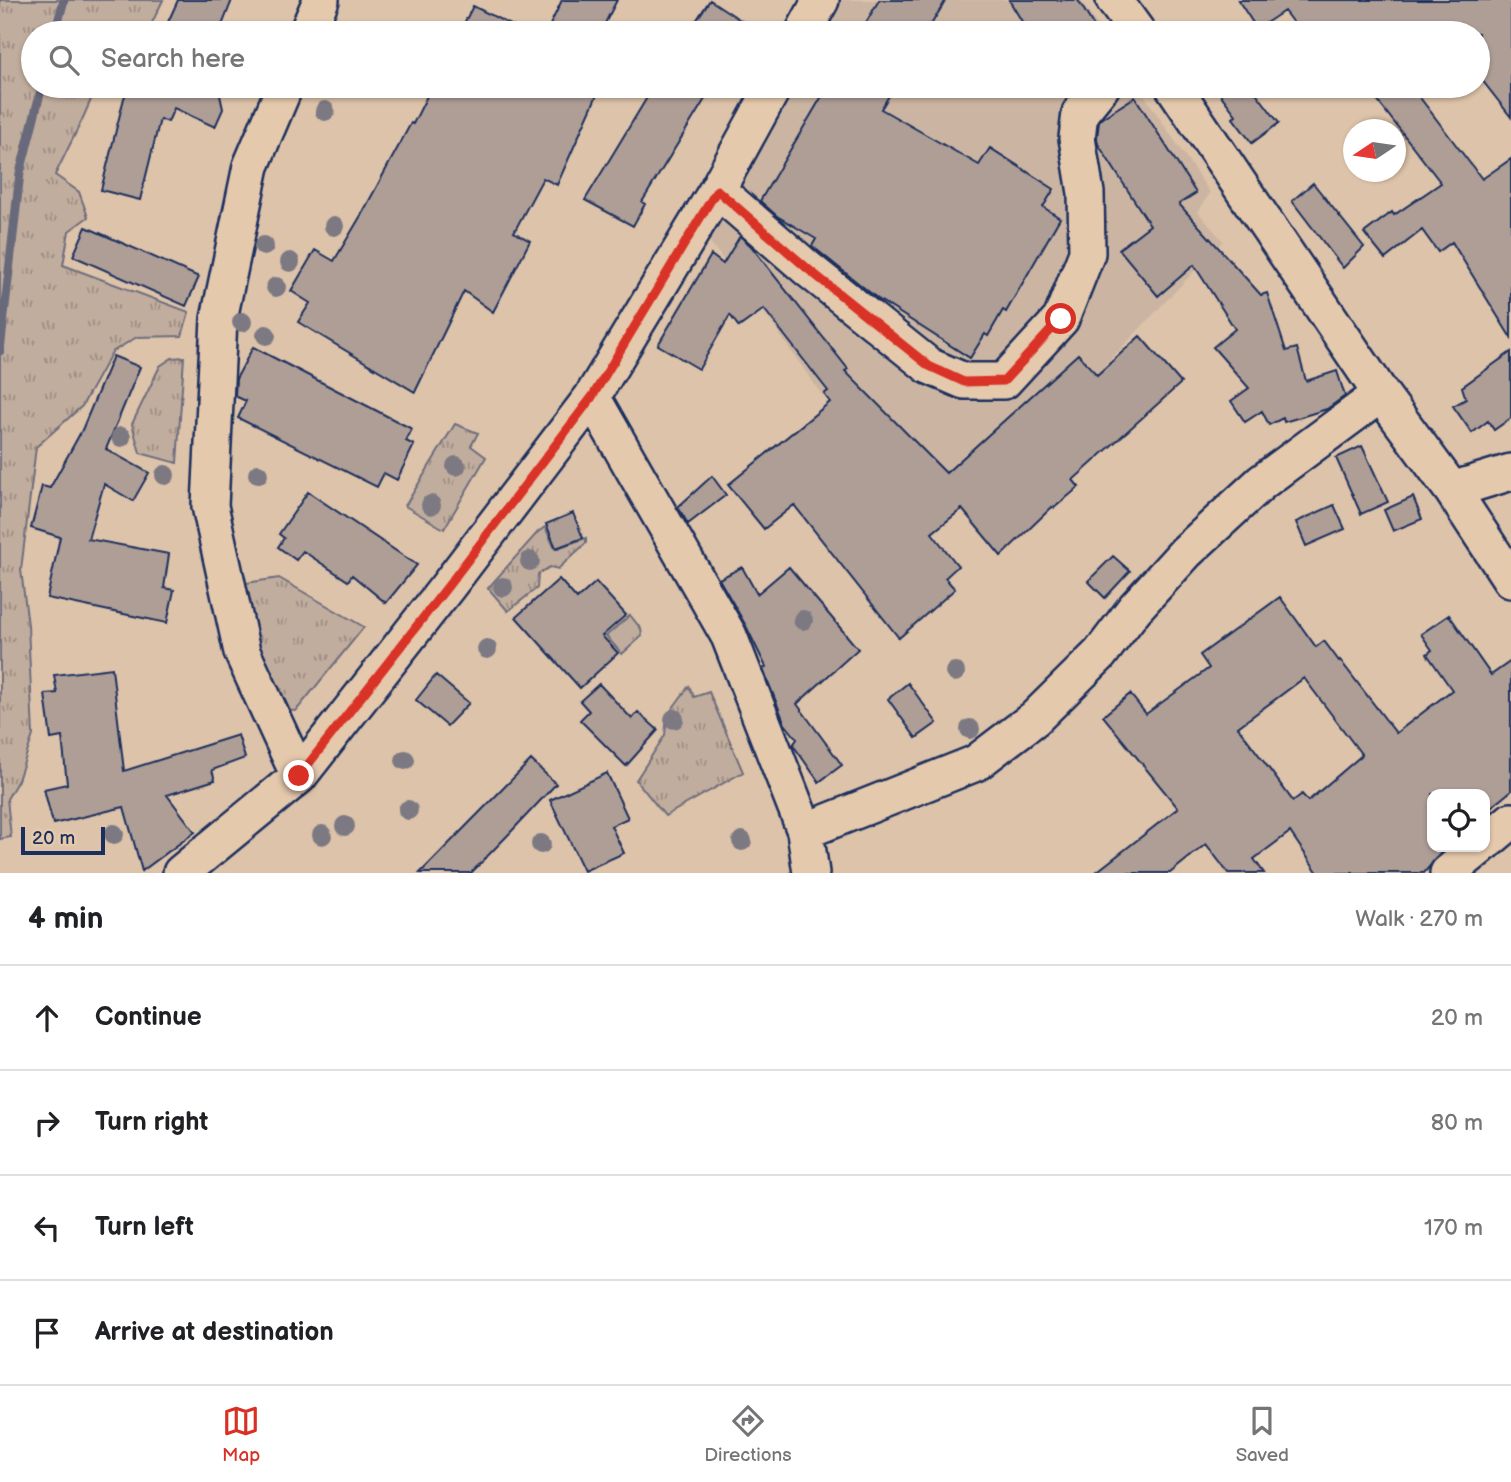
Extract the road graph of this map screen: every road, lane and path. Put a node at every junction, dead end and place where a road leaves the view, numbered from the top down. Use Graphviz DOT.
graph roads {
  1 [pos="321,0"];
  2 [pos="821,0"];
  3 [pos="1114,0"];
  4 [pos="312,21"];
  5 [pos="810,21"];
  6 [pos="1129,21"];
  7 [pos="280,98"];
  8 [pos="767,98"];
  9 [pos="1092,98"];
  10 [pos="1181,98"];
  11 [pos="717,190"];
  12 [pos="1381,394"];
  13 [pos="592,397"];
  14 [pos="1511,472"];
  15 [pos="1452,490"];
  16 [pos="1511,580"];
  17 [pos="299,776"];
  18 [pos="1511,821"];
  19 [pos="805,831"];
  20 [pos="1490,839"];
  21 [pos="1474,852"];
  22 [pos="181,873"];
  23 [pos="811,873"];
  24 [pos="1448,873"];
  1 -- 4 [label="street"];
  2 -- 5 [label="street"];
  3 -- 6 [label="street"];
  7 -- 17 [label="street"];
  8 -- 11 [label="street"];
  9 -- 11 [label="street"];
  10 -- 12 [label="street"];
  11 -- 13 [label="street"];
  12 -- 15 [label="street"];
  12 -- 19 [label="street"];
  13 -- 17 [label="street"];
  13 -- 19 [label="street"];
  14 -- 15 [label="street"];
  15 -- 16 [label="street"];
  17 -- 22 [label="street"];
  18 -- 20 [label="street"];
  19 -- 23 [label="street"];
  21 -- 24 [label="street"];
}
